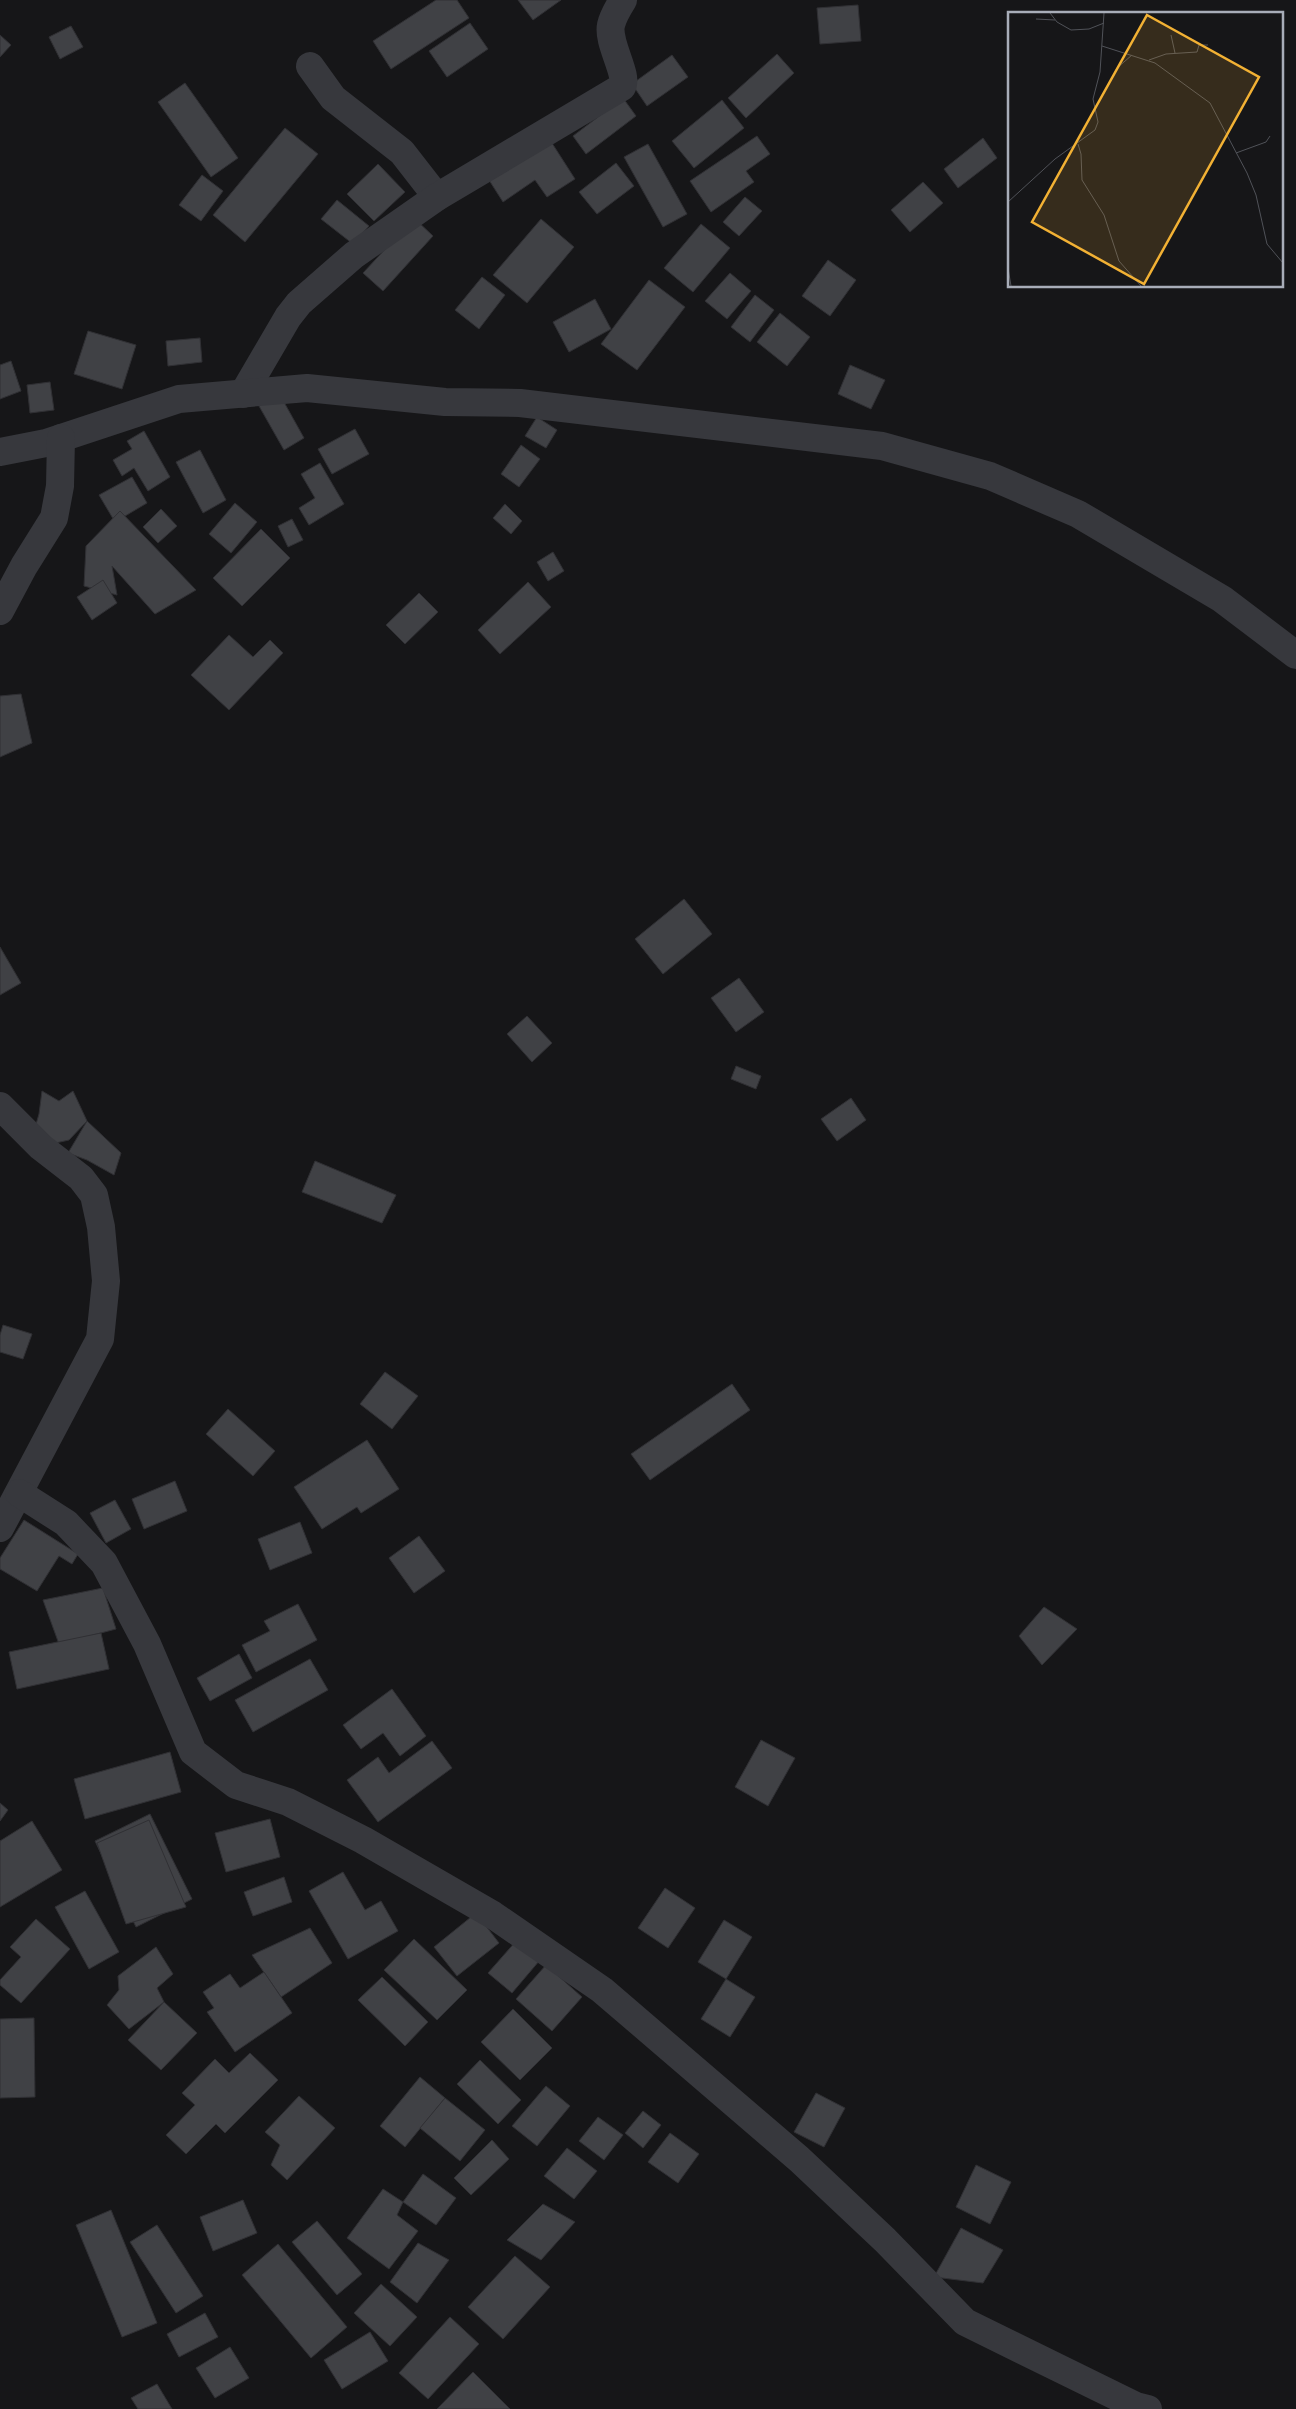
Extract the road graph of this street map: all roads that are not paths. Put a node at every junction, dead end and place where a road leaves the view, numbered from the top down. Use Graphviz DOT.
graph roads {
  1 [pos="623,0"];
  2 [pos="310,66"];
  3 [pos="437,197"];
  4 [pos="243,394"];
  5 [pos="61,438"];
  6 [pos="0,452"];
  7 [pos="0,611"];
  8 [pos="1296,655"];
  9 [pos="0,1106"];
  10 [pos="19,1493"];
  11 [pos="0,1528"];
  12 [pos="1148,2409"];
  1 -- 3 [label="street"];
  2 -- 3 [label="street"];
  3 -- 4 [label="street"];
  4 -- 5 [label="street"];
  4 -- 8 [label="street"];
  5 -- 6 [label="street"];
  5 -- 7 [label="street"];
  9 -- 10 [label="street"];
  10 -- 11 [label="street"];
  10 -- 12 [label="street"];
}
